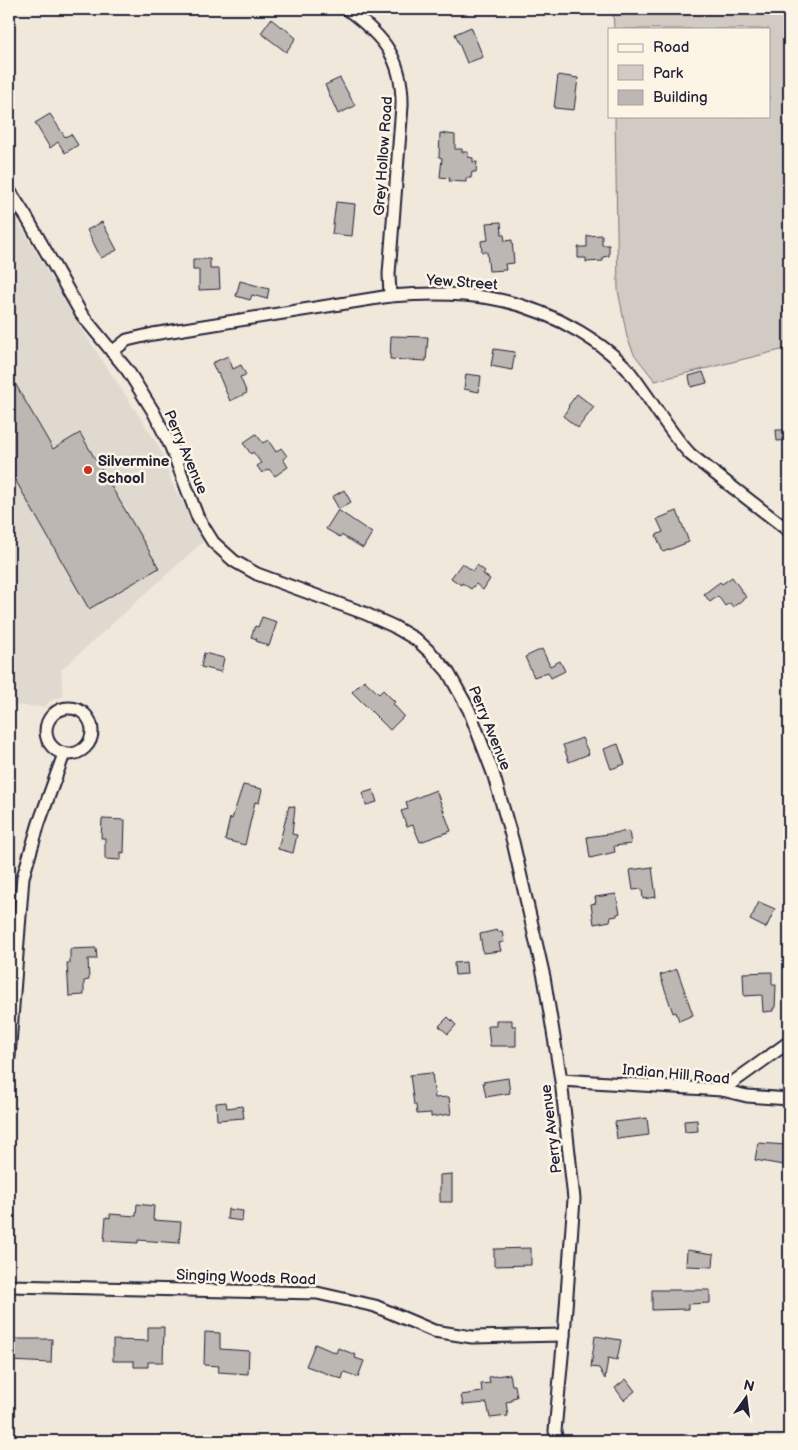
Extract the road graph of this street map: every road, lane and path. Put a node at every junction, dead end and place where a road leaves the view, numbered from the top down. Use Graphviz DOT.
graph roads {
  1 [pos="347,9"];
  2 [pos="9,190"];
  3 [pos="390,296"];
  4 [pos="112,352"];
  5 [pos="789,530"];
  6 [pos="64,754"];
  7 [pos="789,1042"];
  8 [pos="9,1057"];
  9 [pos="560,1080"];
  10 [pos="722,1090"];
  11 [pos="789,1100"];
  12 [pos="9,1286"];
  13 [pos="564,1335"];
  14 [pos="557,1441"];
  1 -- 3 [label="street, Grey Hollow Road"];
  2 -- 4 [label="street, Perry Avenue"];
  3 -- 4 [label="street, Yew Street"];
  3 -- 5 [label="street, Yew Street"];
  4 -- 9 [label="street, Perry Avenue"];
  6 -- 6 [label="street"];
  6 -- 8 [label="street"];
  7 -- 10 [label="street"];
  9 -- 10 [label="street, Indian Hill Road"];
  9 -- 13 [label="street, Perry Avenue"];
  10 -- 11 [label="street, Indian Hill Road"];
  12 -- 13 [label="street, Singing Woods Road"];
  13 -- 14 [label="street, Perry Avenue"];
}
